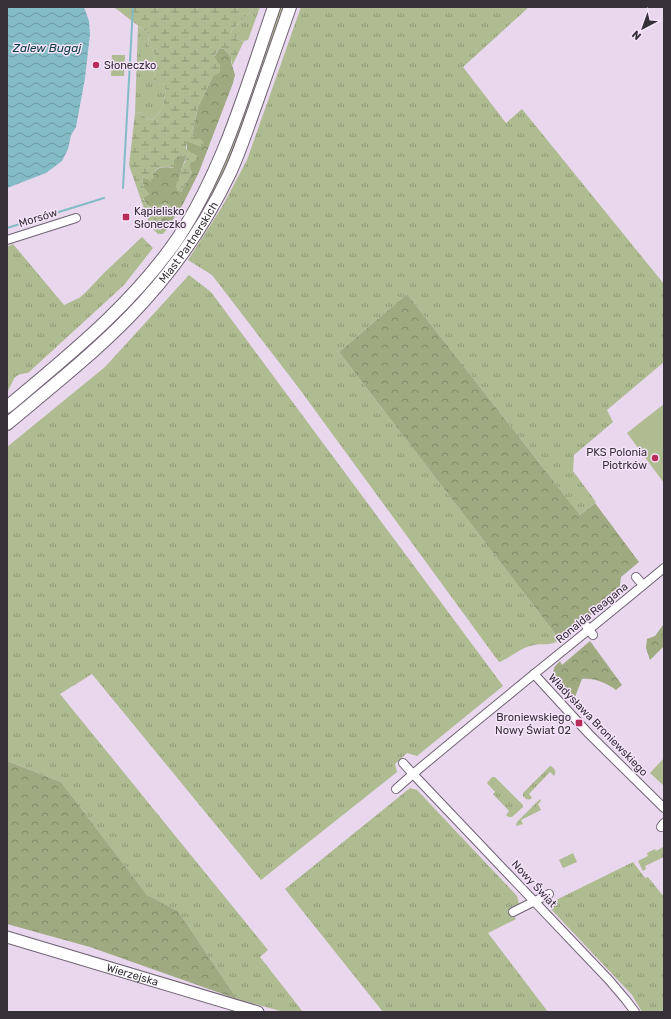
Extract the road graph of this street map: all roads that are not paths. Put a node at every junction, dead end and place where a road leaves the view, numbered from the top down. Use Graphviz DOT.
graph roads {
  1 [pos="274,7"];
  2 [pos="290,7"];
  3 [pos="76,218"];
  4 [pos="7,240"];
  5 [pos="7,407"];
  6 [pos="7,424"];
  7 [pos="664,568"];
  8 [pos="636,577"];
  9 [pos="643,585"];
  10 [pos="534,674"];
  11 [pos="402,763"];
  12 [pos="413,774"];
  13 [pos="396,789"];
  14 [pos="664,808"];
  15 [pos="549,894"];
  16 [pos="534,901"];
  17 [pos="512,912"];
  18 [pos="7,937"];
  19 [pos="258,1012"];
  20 [pos="635,1012"];
  1 -- 5 [label="main road, Miast Partnerskich"];
  2 -- 6 [label="main road, Miast Partnerskich"];
  3 -- 4 [label="street, Morsów"];
  7 -- 9 [label="street, Ronalda Reagana"];
  8 -- 9 [label="street"];
  9 -- 10 [label="street, Ronalda Reagana"];
  10 -- 12 [label="street"];
  10 -- 14 [label="street, Władysława Broniewskiego"];
  11 -- 12 [label="street, Nowy Świat"];
  12 -- 13 [label="street"];
  12 -- 16 [label="street, Nowy Świat"];
  15 -- 16 [label="street"];
  16 -- 17 [label="street"];
  16 -- 20 [label="street, Nowy Świat"];
  18 -- 19 [label="street, Wierzejska"];
}
